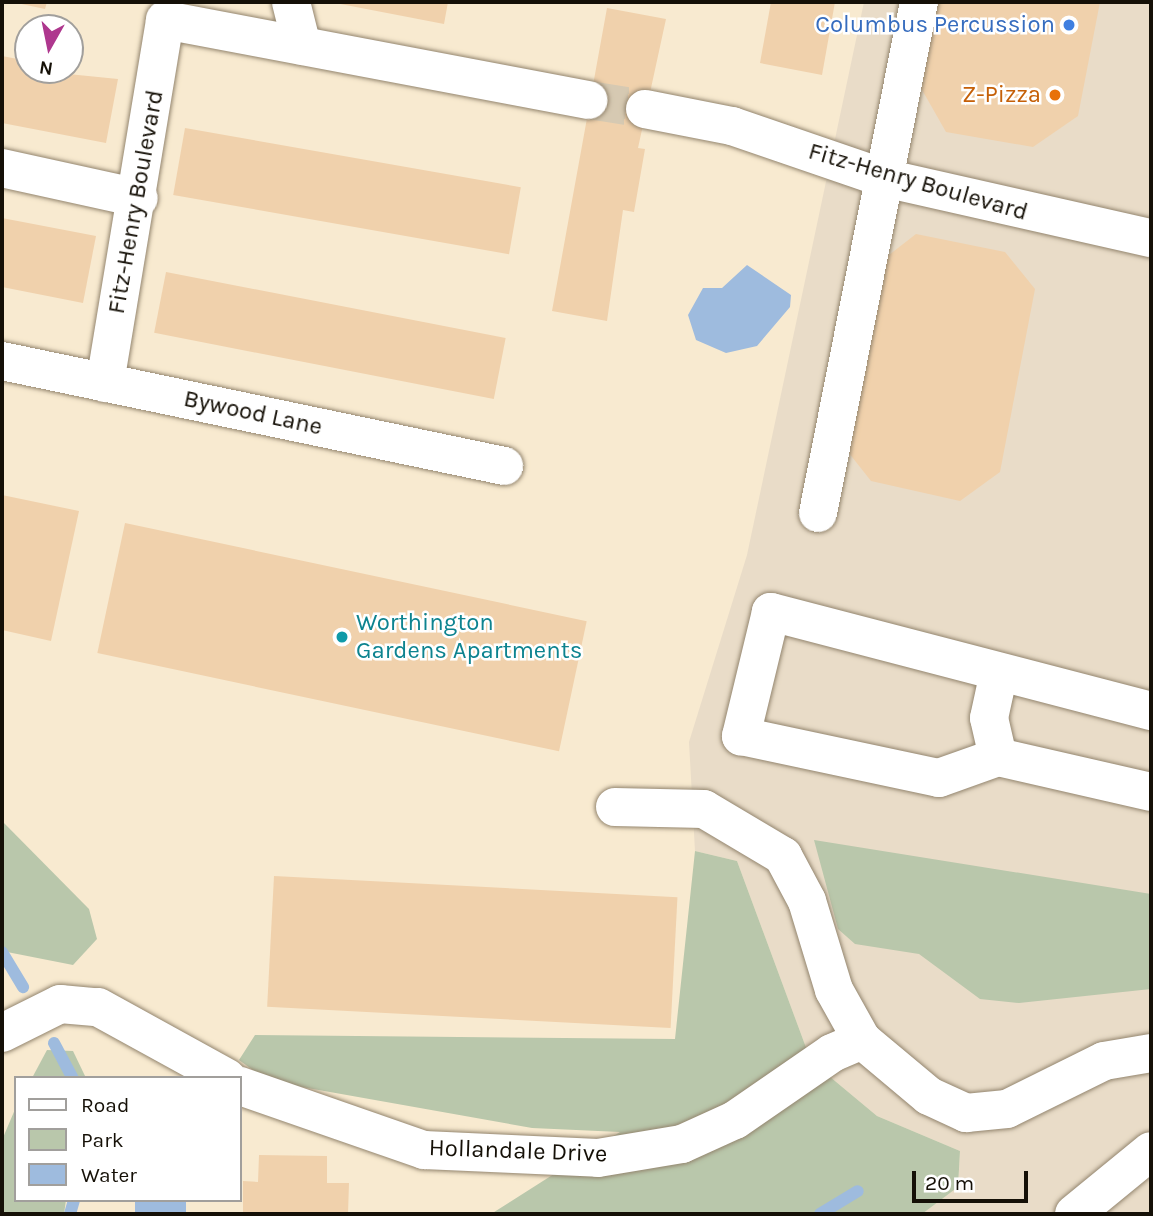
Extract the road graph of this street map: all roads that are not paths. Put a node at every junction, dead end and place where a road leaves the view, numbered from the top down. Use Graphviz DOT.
graph roads {
  1 [pos="291,2"];
  2 [pos="919,2"];
  3 [pos="164,11"];
  4 [pos="302,46"];
  5 [pos="589,100"];
  6 [pos="645,110"];
  7 [pos="2,168"];
  8 [pos="884,178"];
  9 [pos="139,198"];
  10 [pos="1151,238"];
  11 [pos="2,361"];
  12 [pos="105,383"];
  13 [pos="504,466"];
  14 [pos="818,513"];
  15 [pos="999,672"];
  16 [pos="1151,711"];
  17 [pos="998,757"];
  18 [pos="1151,792"];
  19 [pos="615,807"];
  20 [pos="2,1033"];
  21 [pos="862,1040"];
  22 [pos="1151,1053"];
  23 [pos="223,1076"];
  24 [pos="242,1087"];
  25 [pos="1141,1160"];
  26 [pos="1074,1214"];
  27 [pos="1096,1214"];
  1 -- 4 [label="street"];
  2 -- 8 [label="street"];
  3 -- 4 [label="street, Fitz-Henry Boulevard"];
  3 -- 9 [label="street, Fitz-Henry Boulevard"];
  4 -- 5 [label="street, Fitz-Henry Boulevard"];
  6 -- 8 [label="street, Fitz-Henry Boulevard"];
  7 -- 9 [label="street"];
  8 -- 10 [label="street, Fitz-Henry Boulevard"];
  8 -- 14 [label="street"];
  9 -- 12 [label="street, Fitz-Henry Boulevard"];
  11 -- 12 [label="street, Bywood Lane"];
  12 -- 13 [label="street, Bywood Lane"];
  15 -- 16 [label="street"];
  15 -- 17 [label="street"];
  15 -- 17 [label="street"];
  17 -- 18 [label="street"];
  19 -- 21 [label="street"];
  20 -- 23 [label="street"];
  21 -- 22 [label="street"];
  21 -- 24 [label="street, Hollandale Drive"];
  25 -- 26 [label="street"];
  25 -- 27 [label="street"];
}
